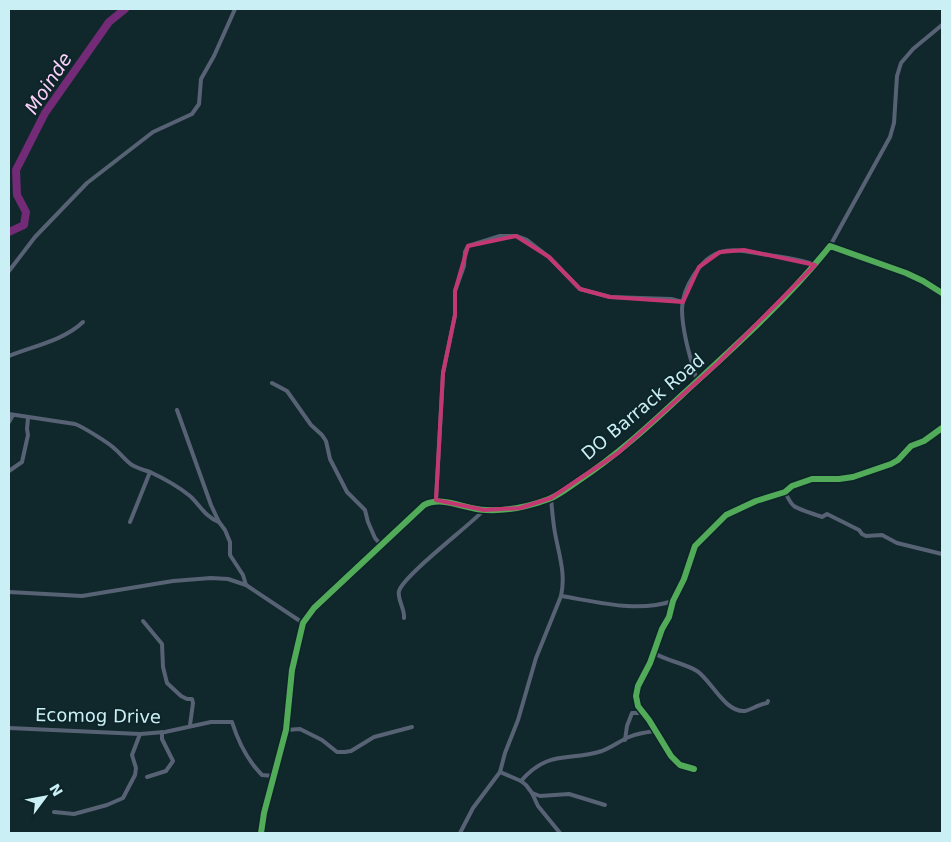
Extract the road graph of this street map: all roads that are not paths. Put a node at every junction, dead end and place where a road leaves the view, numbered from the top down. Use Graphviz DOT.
graph roads {
  1 [pos="235,9"];
  2 [pos="942,26"];
  3 [pos="830,246"];
  4 [pos="815,265"];
  5 [pos="9,271"];
  6 [pos="942,293"];
  7 [pos="683,302"];
  8 [pos="82,322"];
  9 [pos="9,356"];
  10 [pos="698,381"];
  11 [pos="272,383"];
  12 [pos="177,410"];
  13 [pos="11,414"];
  14 [pos="28,418"];
  15 [pos="9,422"];
  16 [pos="942,428"];
  17 [pos="9,471"];
  18 [pos="150,472"];
  19 [pos="785,492"];
  20 [pos="551,498"];
  21 [pos="436,500"];
  22 [pos="484,510"];
  23 [pos="130,522"];
  24 [pos="219,522"];
  25 [pos="381,545"];
  26 [pos="942,554"];
  27 [pos="246,586"];
  28 [pos="9,592"];
  29 [pos="561,596"];
  30 [pos="674,600"];
  31 [pos="404,618"];
  32 [pos="143,621"];
  33 [pos="303,623"];
  34 [pos="654,652"];
  35 [pos="768,701"];
  36 [pos="644,713"];
  37 [pos="190,726"];
  38 [pos="412,727"];
  39 [pos="9,728"];
  40 [pos="286,730"];
  41 [pos="656,731"];
  42 [pos="162,732"];
  43 [pos="140,734"];
  44 [pos="624,740"];
  45 [pos="694,769"];
  46 [pos="500,772"];
  47 [pos="274,776"];
  48 [pos="147,777"];
  49 [pos="521,782"];
  50 [pos="532,793"];
  51 [pos="605,805"];
  52 [pos="54,812"];
  53 [pos="261,833"];
  54 [pos="460,833"];
  55 [pos="560,833"];
  1 -- 5 [label="street"];
  2 -- 3 [label="street, DO Barrack Road"];
  3 -- 4 [label="street, DO Barrack Road"];
  3 -- 6 [label="street"];
  4 -- 7 [label="street"];
  4 -- 10 [label="street, DO Barrack Road"];
  7 -- 10 [label="street"];
  7 -- 21 [label="street"];
  8 -- 9 [label="street"];
  10 -- 20 [label="street, DO Barrack Road"];
  11 -- 25 [label="street"];
  12 -- 24 [label="street"];
  13 -- 14 [label="street"];
  13 -- 15 [label="street"];
  14 -- 17 [label="street"];
  14 -- 18 [label="street"];
  16 -- 19 [label="street"];
  18 -- 23 [label="street"];
  18 -- 24 [label="street"];
  19 -- 26 [label="street"];
  19 -- 30 [label="street"];
  20 -- 22 [label="street, DO Barrack Road"];
  20 -- 29 [label="street"];
  21 -- 22 [label="street, DO Barrack Road"];
  21 -- 25 [label="street"];
  22 -- 31 [label="street"];
  24 -- 27 [label="street"];
  25 -- 33 [label="street"];
  27 -- 28 [label="street"];
  27 -- 33 [label="street"];
  29 -- 30 [label="street"];
  29 -- 46 [label="street"];
  30 -- 34 [label="street"];
  32 -- 37 [label="street"];
  33 -- 40 [label="street"];
  34 -- 35 [label="street"];
  34 -- 36 [label="street"];
  36 -- 41 [label="street"];
  36 -- 44 [label="street"];
  37 -- 42 [label="street, Ecomog Drive"];
  37 -- 47 [label="street, Ecomog Drive"];
  38 -- 40 [label="street"];
  39 -- 43 [label="street, Ecomog Drive"];
  40 -- 47 [label="street"];
  41 -- 44 [label="street"];
  41 -- 45 [label="street"];
  42 -- 43 [label="street, Ecomog Drive"];
  42 -- 48 [label="street"];
  43 -- 52 [label="street"];
  44 -- 49 [label="street"];
  46 -- 49 [label="street"];
  46 -- 54 [label="street"];
  47 -- 53 [label="street"];
  49 -- 50 [label="street"];
  50 -- 51 [label="street"];
  50 -- 55 [label="street"];
}
